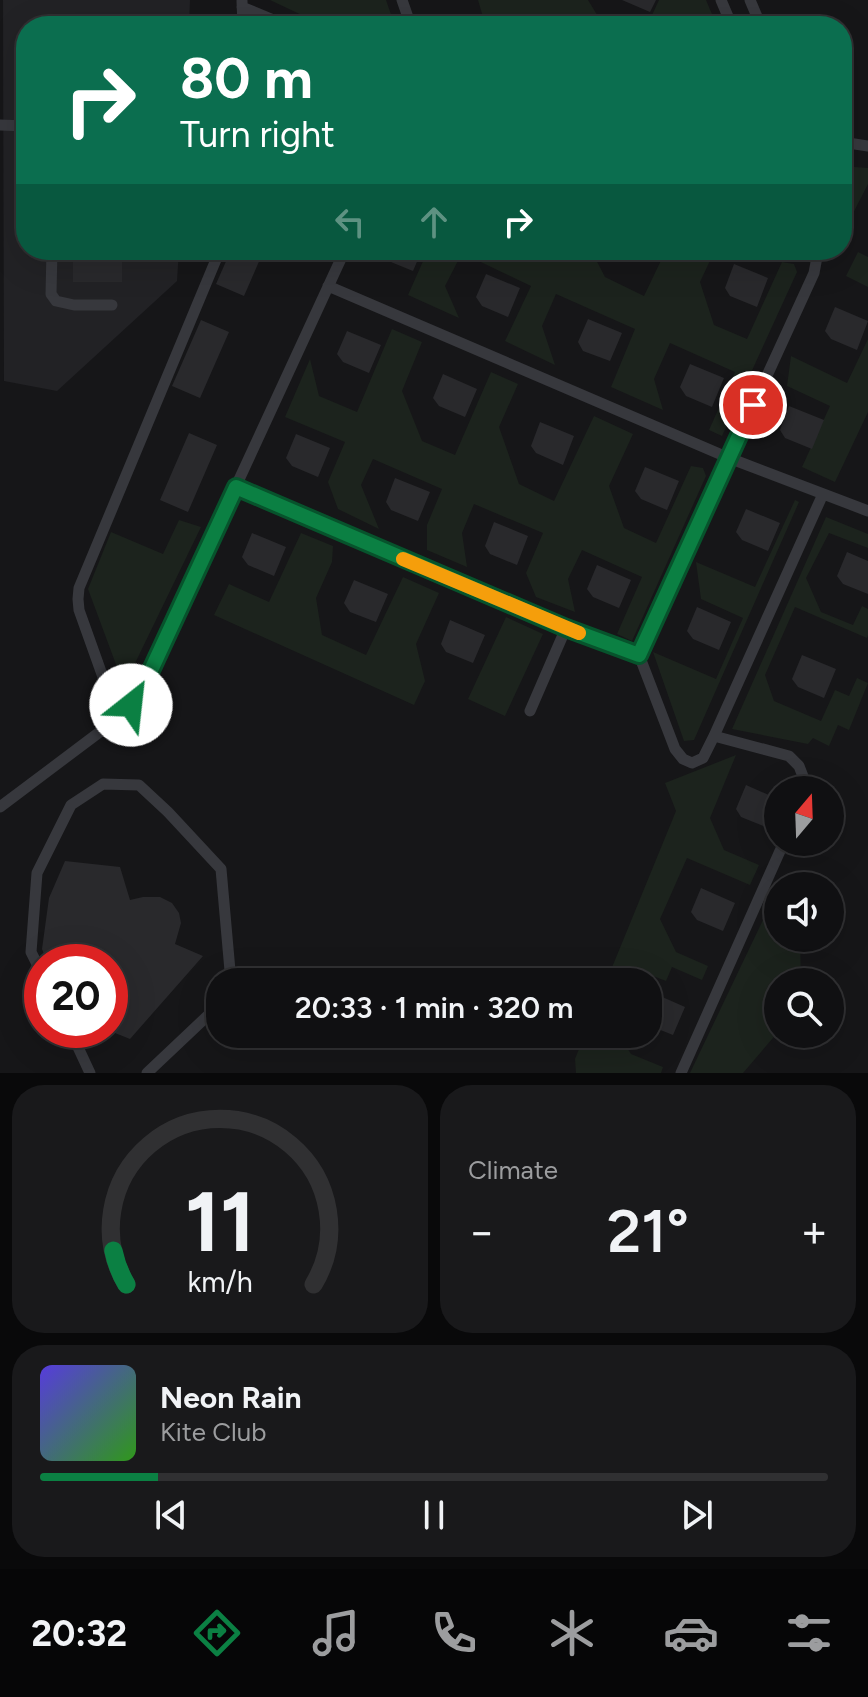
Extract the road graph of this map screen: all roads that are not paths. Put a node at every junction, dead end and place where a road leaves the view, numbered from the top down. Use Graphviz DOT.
graph roads {
  1 [pos="242,4"];
  2 [pos="267,16"];
  3 [pos="52,260"];
  4 [pos="216,260"];
  5 [pos="340,260"];
  6 [pos="816,260"];
  7 [pos="328,286"];
  8 [pos="112,305"];
  9 [pos="729,458"];
  10 [pos="236,487"];
  11 [pos="823,494"];
  12 [pos="868,511"];
  13 [pos="566,628"];
  14 [pos="639,655"];
  15 [pos="530,711"];
  16 [pos="121,716"];
  17 [pos="714,736"];
  18 [pos="803,776"];
  19 [pos="0,807"];
  20 [pos="778,856"];
  21 [pos="32,944"];
  22 [pos="230,968"];
  23 [pos="206,1017"];
  24 [pos="78,1048"];
  25 [pos="90,1073"];
  26 [pos="147,1073"];
  27 [pos="681,1073"];
  1 -- 2 [label="lane"];
  3 -- 8 [label="lane"];
  4 -- 16 [label="lane"];
  5 -- 7 [label="lane"];
  6 -- 9 [label="lane"];
  7 -- 9 [label="lane"];
  7 -- 10 [label="lane"];
  9 -- 11 [label="lane"];
  9 -- 14 [label="lane"];
  10 -- 13 [label="lane"];
  10 -- 16 [label="lane"];
  11 -- 12 [label="lane"];
  11 -- 17 [label="lane"];
  13 -- 14 [label="lane"];
  13 -- 15 [label="lane"];
  14 -- 17 [label="lane"];
  16 -- 19 [label="lane"];
  17 -- 18 [label="lane"];
  20 -- 27 [label="lane"];
  21 -- 22 [label="lane"];
  23 -- 26 [label="lane"];
  24 -- 25 [label="lane"];
}
